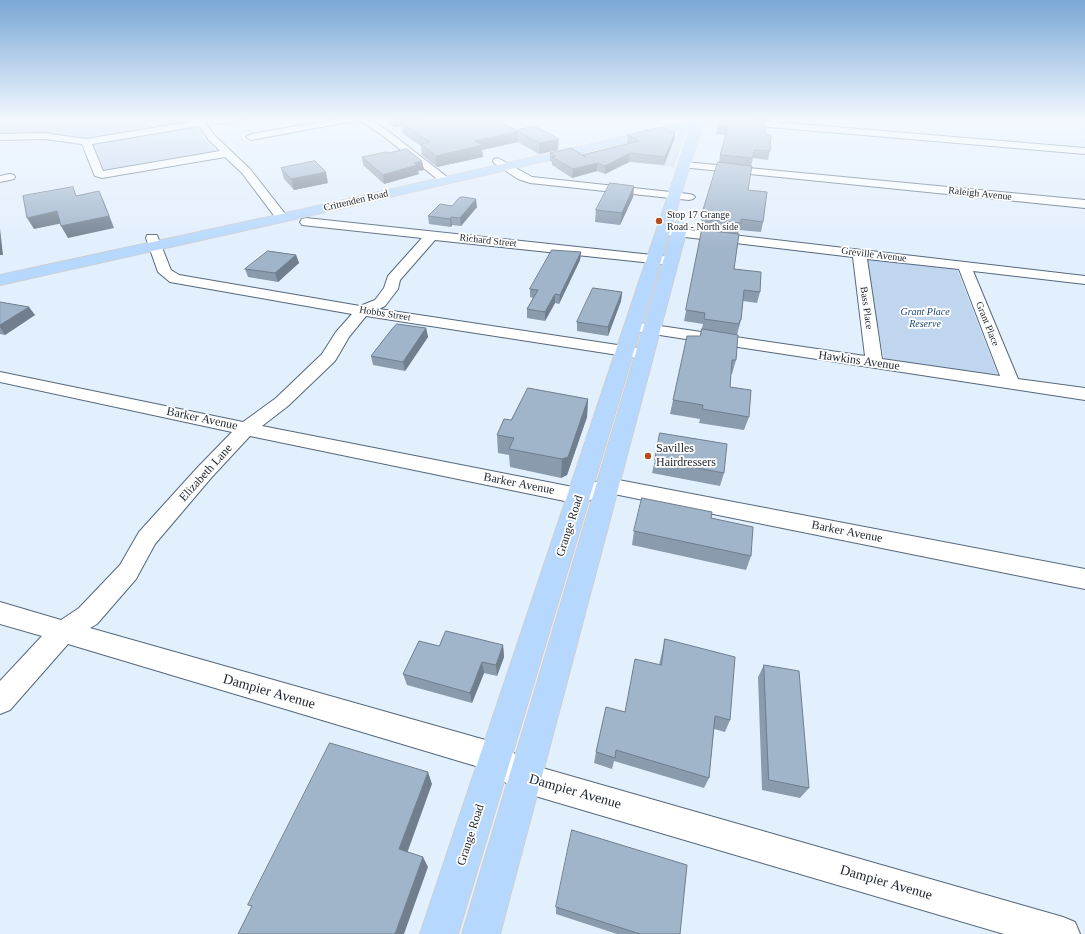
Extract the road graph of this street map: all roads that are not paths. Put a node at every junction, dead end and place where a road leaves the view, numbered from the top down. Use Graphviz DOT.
graph roads {
  1 [pos="699,161"];
  2 [pos="94,162"];
  3 [pos="179,162"];
  4 [pos="236,162"];
  5 [pos="422,162"];
  6 [pos="513,162"];
  7 [pos="513,162"];
  8 [pos="686,162"];
  9 [pos="697,162"];
  10 [pos="704,162"];
  11 [pos="502,164"];
  12 [pos="685,165"];
  13 [pos="442,177"];
  14 [pos="675,195"];
  15 [pos="689,197"];
  16 [pos="1085,204"];
  17 [pos="279,214"];
  18 [pos="306,222"];
  19 [pos="664,231"];
  20 [pos="678,233"];
  21 [pos="432,235"];
  22 [pos="154,242"];
  23 [pos="858,253"];
  24 [pos="655,259"];
  25 [pos="671,261"];
  26 [pos="964,266"];
  27 [pos="0,273"];
  28 [pos="0,280"];
  29 [pos="1085,280"];
  30 [pos="362,311"];
  31 [pos="633,327"];
  32 [pos="651,330"];
  33 [pos="635,353"];
  34 [pos="874,363"];
  35 [pos="0,377"];
  36 [pos="1011,384"];
  37 [pos="1085,394"];
  38 [pos="246,429"];
  39 [pos="608,485"];
  40 [pos="579,496"];
  41 [pos="1085,579"];
  42 [pos="0,613"];
  43 [pos="63,632"];
  44 [pos="0,701"];
  45 [pos="496,758"];
  46 [pos="525,778"];
  47 [pos="439,934"];
  48 [pos="481,934"];
  49 [pos="1063,934"];
  1 -- 15 [label="main road, Grange Road"];
  2 -- 3 [label="street"];
  4 -- 17 [label="street"];
  5 -- 13 [label="street"];
  6 -- 11 [label="main road, Crittenden Road"];
  7 -- 11 [label="main road, Crittenden Road"];
  8 -- 12 [label="main road, Grange Road"];
  9 -- 12 [label="street, Raleigh Avenue"];
  10 -- 16 [label="street, Raleigh Avenue"];
  11 -- 13 [label="main road, Crittenden Road"];
  11 -- 14 [label="street"];
  12 -- 14 [label="main road, Grange Road"];
  13 -- 17 [label="main road, Crittenden Road"];
  14 -- 15 [label="street"];
  14 -- 19 [label="main road, Grange Road"];
  15 -- 20 [label="main road, Grange Road"];
  17 -- 22 [label="main road, Crittenden Road"];
  18 -- 21 [label="street, Richard Street"];
  19 -- 20 [label="street, Greville Avenue"];
  19 -- 24 [label="main road, Grange Road"];
  20 -- 23 [label="street, Greville Avenue"];
  20 -- 25 [label="main road, Grange Road"];
  21 -- 24 [label="street, Richard Street"];
  21 -- 30 [label="street, Elizabeth Lane"];
  22 -- 27 [label="main road, Crittenden Road"];
  22 -- 28 [label="main road, Crittenden Road"];
  22 -- 30 [label="street, Hobbs Street"];
  23 -- 26 [label="street, Greville Avenue"];
  23 -- 34 [label="street, Bass Place"];
  24 -- 25 [label="street, Richard Street"];
  24 -- 31 [label="main road, Grange Road"];
  25 -- 32 [label="main road, Grange Road"];
  26 -- 29 [label="street, Greville Avenue"];
  26 -- 36 [label="street, Grant Place"];
  30 -- 33 [label="street, Hobbs Street"];
  30 -- 38 [label="street, Elizabeth Lane"];
  31 -- 32 [label="street, Hawkins Avenue"];
  31 -- 33 [label="main road, Grange Road"];
  32 -- 33 [label="main road, Grange Road"];
  32 -- 34 [label="street, Hawkins Avenue"];
  33 -- 39 [label="main road, Grange Road"];
  33 -- 40 [label="main road, Grange Road"];
  34 -- 36 [label="street, Hawkins Avenue"];
  35 -- 38 [label="street, Barker Avenue"];
  36 -- 37 [label="street, Hawkins Avenue"];
  38 -- 40 [label="street, Barker Avenue"];
  38 -- 43 [label="street, Elizabeth Lane"];
  39 -- 40 [label="street"];
  39 -- 41 [label="street, Barker Avenue"];
  39 -- 46 [label="main road, Grange Road"];
  40 -- 45 [label="main road, Grange Road"];
  42 -- 43 [label="street, Dampier Avenue"];
  43 -- 44 [label="street, Elizabeth Lane"];
  43 -- 45 [label="street, Dampier Avenue"];
  45 -- 46 [label="street, Dampier Avenue"];
  45 -- 47 [label="main road, Grange Road"];
  46 -- 48 [label="main road, Grange Road"];
  46 -- 49 [label="street, Dampier Avenue"];
}
